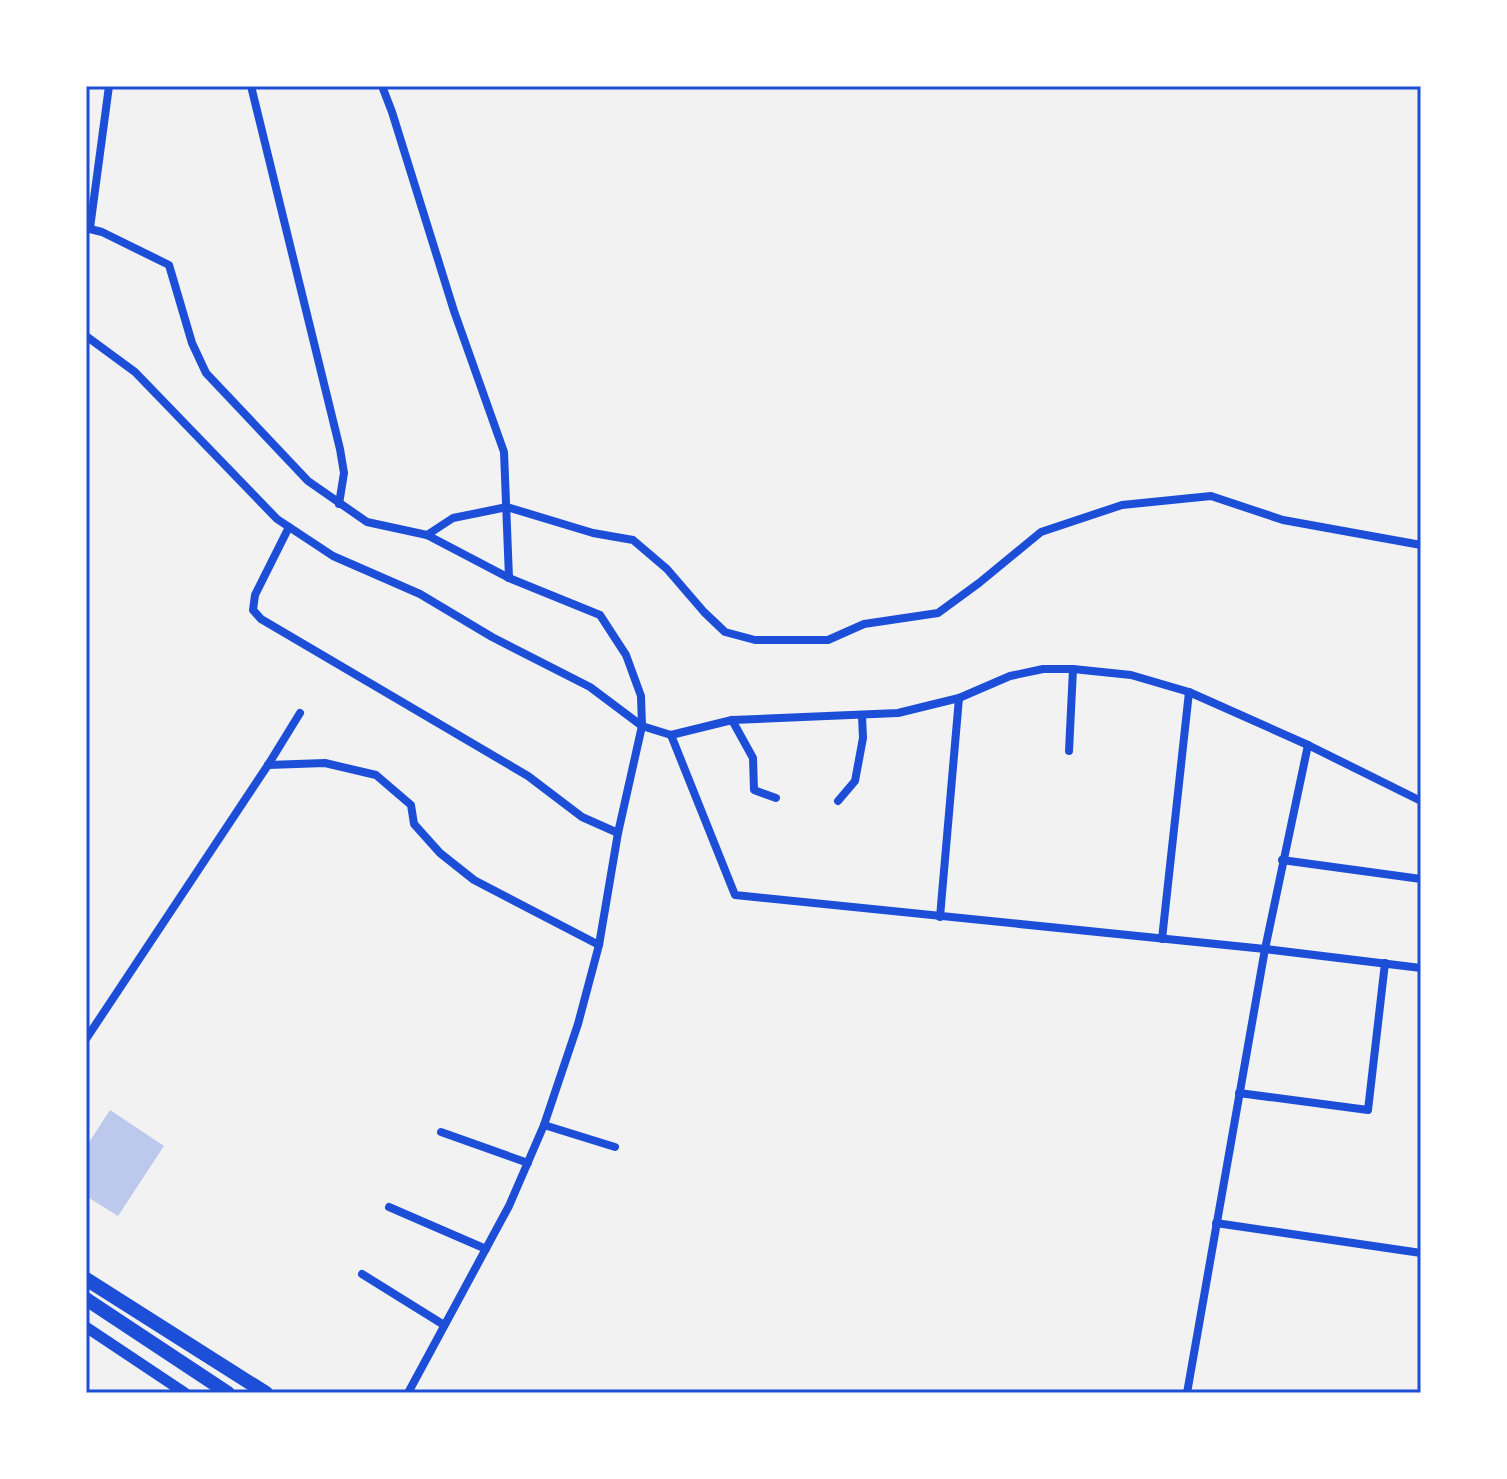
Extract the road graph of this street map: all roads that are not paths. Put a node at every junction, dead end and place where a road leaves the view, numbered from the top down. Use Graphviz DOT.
graph roads {
  1 [pos="109,86"];
  2 [pos="251,86"];
  3 [pos="382,86"];
  4 [pos="88,228"];
  5 [pos="86,336"];
  6 [pos="339,504"];
  7 [pos="507,507"];
  8 [pos="289,527"];
  9 [pos="427,535"];
  10 [pos="1421,545"];
  11 [pos="509,578"];
  12 [pos="1073,669"];
  13 [pos="1189,692"];
  14 [pos="959,698"];
  15 [pos="300,713"];
  16 [pos="862,716"];
  17 [pos="732,720"];
  18 [pos="642,726"];
  19 [pos="671,735"];
  20 [pos="1308,745"];
  21 [pos="1069,751"];
  22 [pos="268,765"];
  23 [pos="776,798"];
  24 [pos="838,801"];
  25 [pos="1421,801"];
  26 [pos="618,833"];
  27 [pos="1282,860"];
  28 [pos="1421,879"];
  29 [pos="940,917"];
  30 [pos="1162,939"];
  31 [pos="599,945"];
  32 [pos="1265,949"];
  33 [pos="1385,963"];
  34 [pos="1421,968"];
  35 [pos="86,1039"];
  36 [pos="1239,1093"];
  37 [pos="544,1125"];
  38 [pos="441,1132"];
  39 [pos="615,1147"];
  40 [pos="528,1163"];
  41 [pos="389,1207"];
  42 [pos="1216,1223"];
  43 [pos="486,1249"];
  44 [pos="1421,1253"];
  45 [pos="362,1274"];
  46 [pos="86,1279"];
  47 [pos="86,1299"];
  48 [pos="444,1325"];
  49 [pos="86,1327"];
  50 [pos="185,1393"];
  51 [pos="228,1393"];
  52 [pos="266,1393"];
  53 [pos="408,1393"];
  54 [pos="1187,1393"];
  1 -- 4 [label="street"];
  2 -- 6 [label="street"];
  3 -- 7 [label="street"];
  4 -- 6 [label="street"];
  5 -- 8 [label="street"];
  6 -- 9 [label="street"];
  7 -- 9 [label="street"];
  7 -- 10 [label="street"];
  7 -- 11 [label="street"];
  8 -- 18 [label="street"];
  8 -- 26 [label="street"];
  9 -- 11 [label="street"];
  11 -- 18 [label="street"];
  12 -- 13 [label="street"];
  12 -- 14 [label="street"];
  12 -- 21 [label="street"];
  13 -- 20 [label="street"];
  13 -- 30 [label="street"];
  14 -- 16 [label="street"];
  14 -- 29 [label="street"];
  15 -- 22 [label="street"];
  16 -- 17 [label="street"];
  16 -- 24 [label="street"];
  17 -- 19 [label="street"];
  17 -- 23 [label="street"];
  18 -- 19 [label="street"];
  18 -- 26 [label="street"];
  19 -- 29 [label="street"];
  20 -- 25 [label="street"];
  20 -- 27 [label="street"];
  22 -- 31 [label="street"];
  22 -- 35 [label="street"];
  26 -- 31 [label="street"];
  27 -- 28 [label="street"];
  27 -- 32 [label="street"];
  29 -- 30 [label="street"];
  30 -- 32 [label="street"];
  31 -- 37 [label="street"];
  32 -- 33 [label="street"];
  32 -- 36 [label="street"];
  33 -- 34 [label="street"];
  33 -- 36 [label="street"];
  36 -- 42 [label="street"];
  37 -- 39 [label="street"];
  37 -- 40 [label="street"];
  38 -- 40 [label="street"];
  40 -- 43 [label="street"];
  41 -- 43 [label="street"];
  42 -- 44 [label="street"];
  42 -- 54 [label="street"];
  43 -- 48 [label="street"];
  45 -- 48 [label="street"];
  46 -- 52 [label="main road"];
  47 -- 51 [label="main road"];
  48 -- 53 [label="street"];
  49 -- 50 [label="street"];
}
